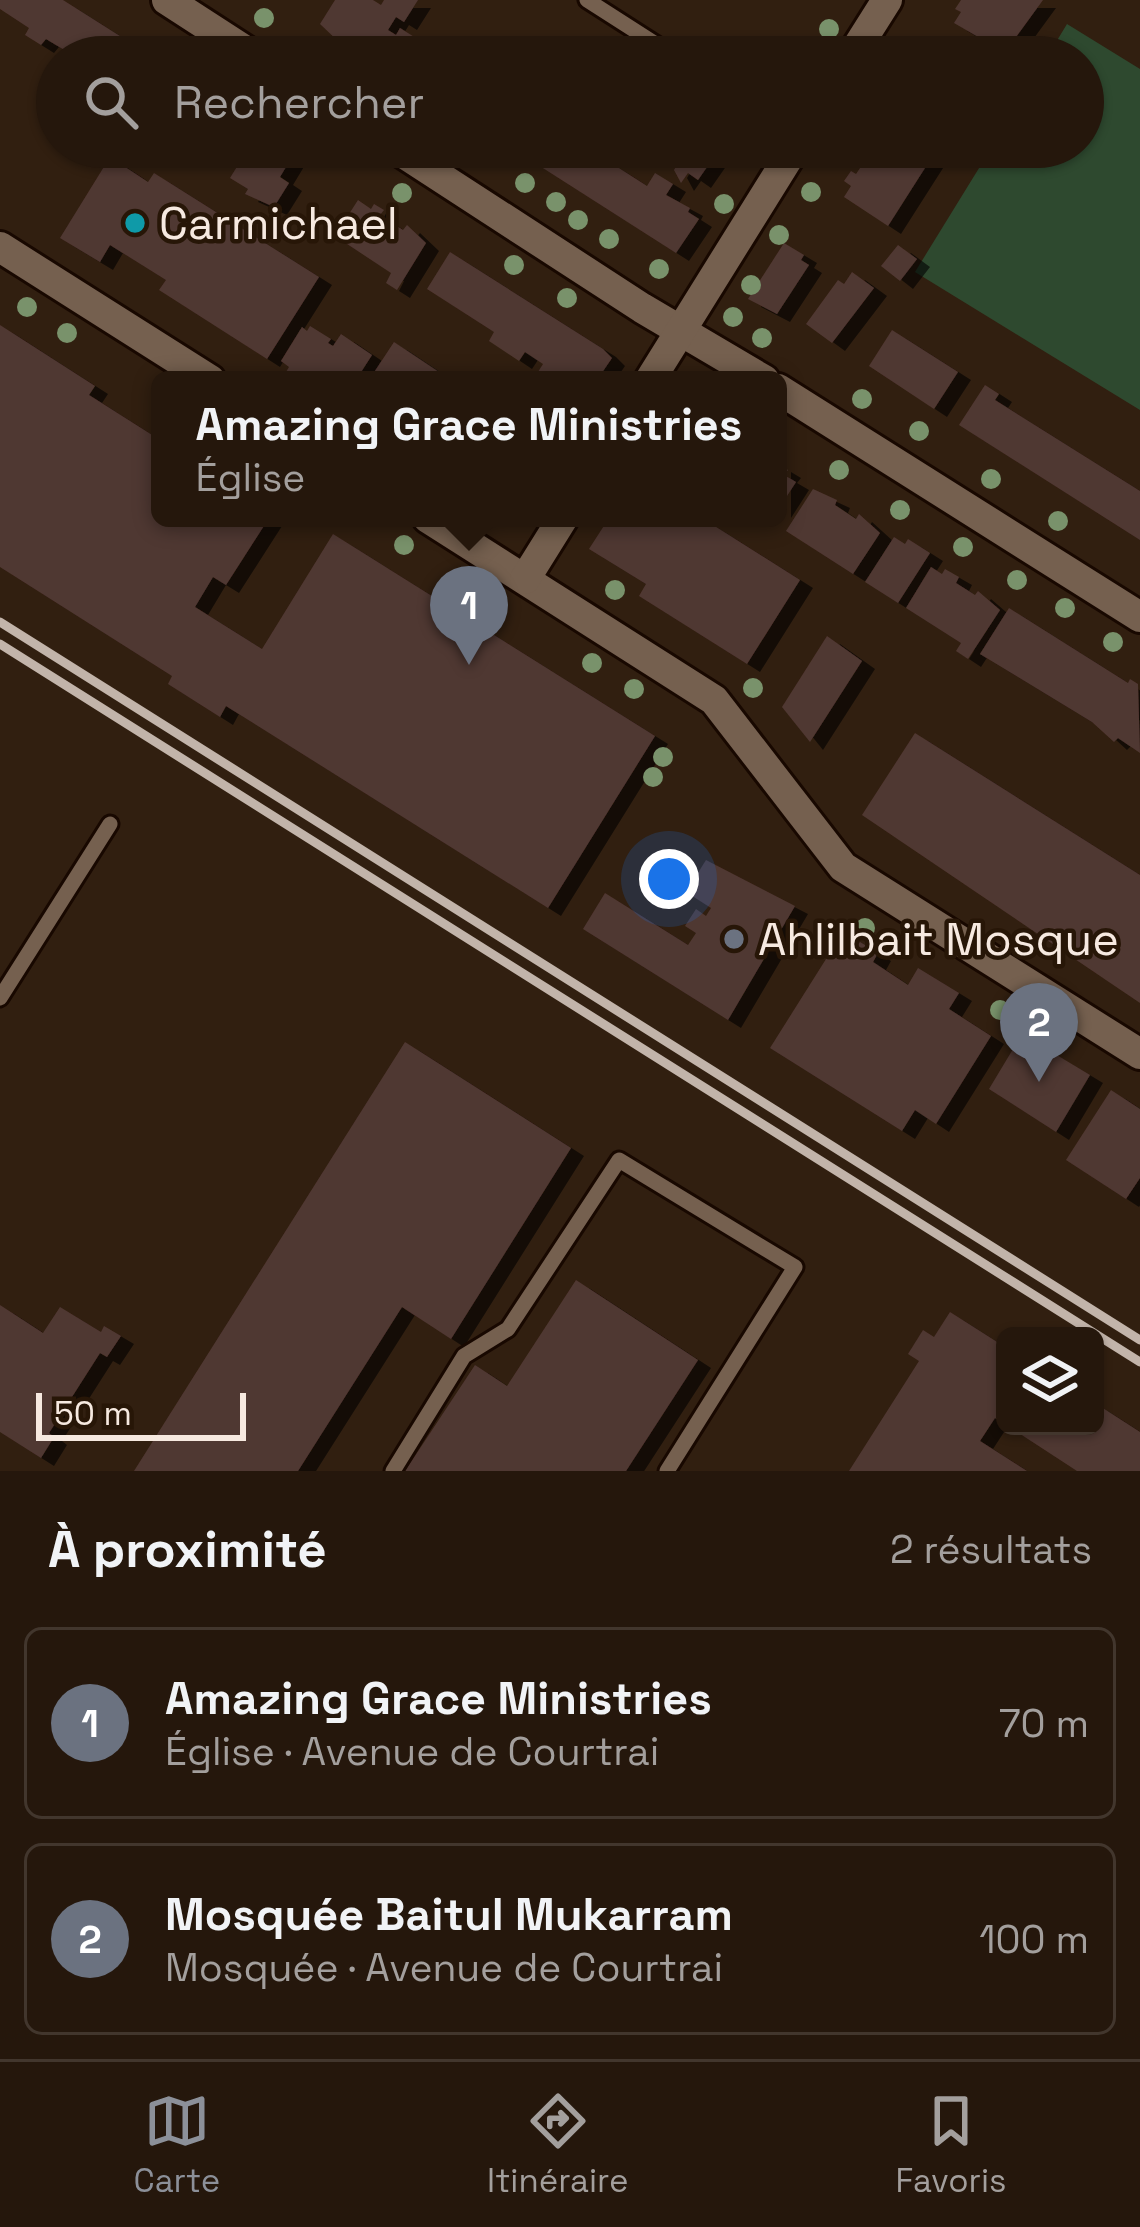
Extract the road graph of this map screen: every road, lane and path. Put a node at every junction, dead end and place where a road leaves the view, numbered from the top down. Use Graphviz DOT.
graph roads {
  1 [pos="167,0"];
  2 [pos="587,0"];
  3 [pos="887,0"];
  4 [pos="223,36"];
  5 [pos="643,36"];
  6 [pos="864,36"];
  7 [pos="426,168"];
  8 [pos="781,168"];
  9 [pos="0,247"];
  10 [pos="680,328"];
  11 [pos="196,371"];
  12 [pos="655,371"];
  13 [pos="749,371"];
  14 [pos="787,395"];
  15 [pos="442,527"];
  16 [pos="557,527"];
  17 [pos="525,579"];
  18 [pos="1140,617"];
  19 [pos="110,824"];
  20 [pos="0,998"];
  21 [pos="1140,1054"];
  22 [pos="393,1471"];
  23 [pos="667,1471"];
  1 -- 4 [label="street"];
  2 -- 5 [label="lane"];
  3 -- 6 [label="street"];
  7 -- 10 [label="street"];
  8 -- 10 [label="street"];
  9 -- 11 [label="street"];
  10 -- 12 [label="street"];
  10 -- 13 [label="street"];
  14 -- 18 [label="street"];
  15 -- 17 [label="street"];
  16 -- 17 [label="street"];
  17 -- 21 [label="street"];
  19 -- 20 [label="lane"];
  22 -- 23 [label="lane"];
}
